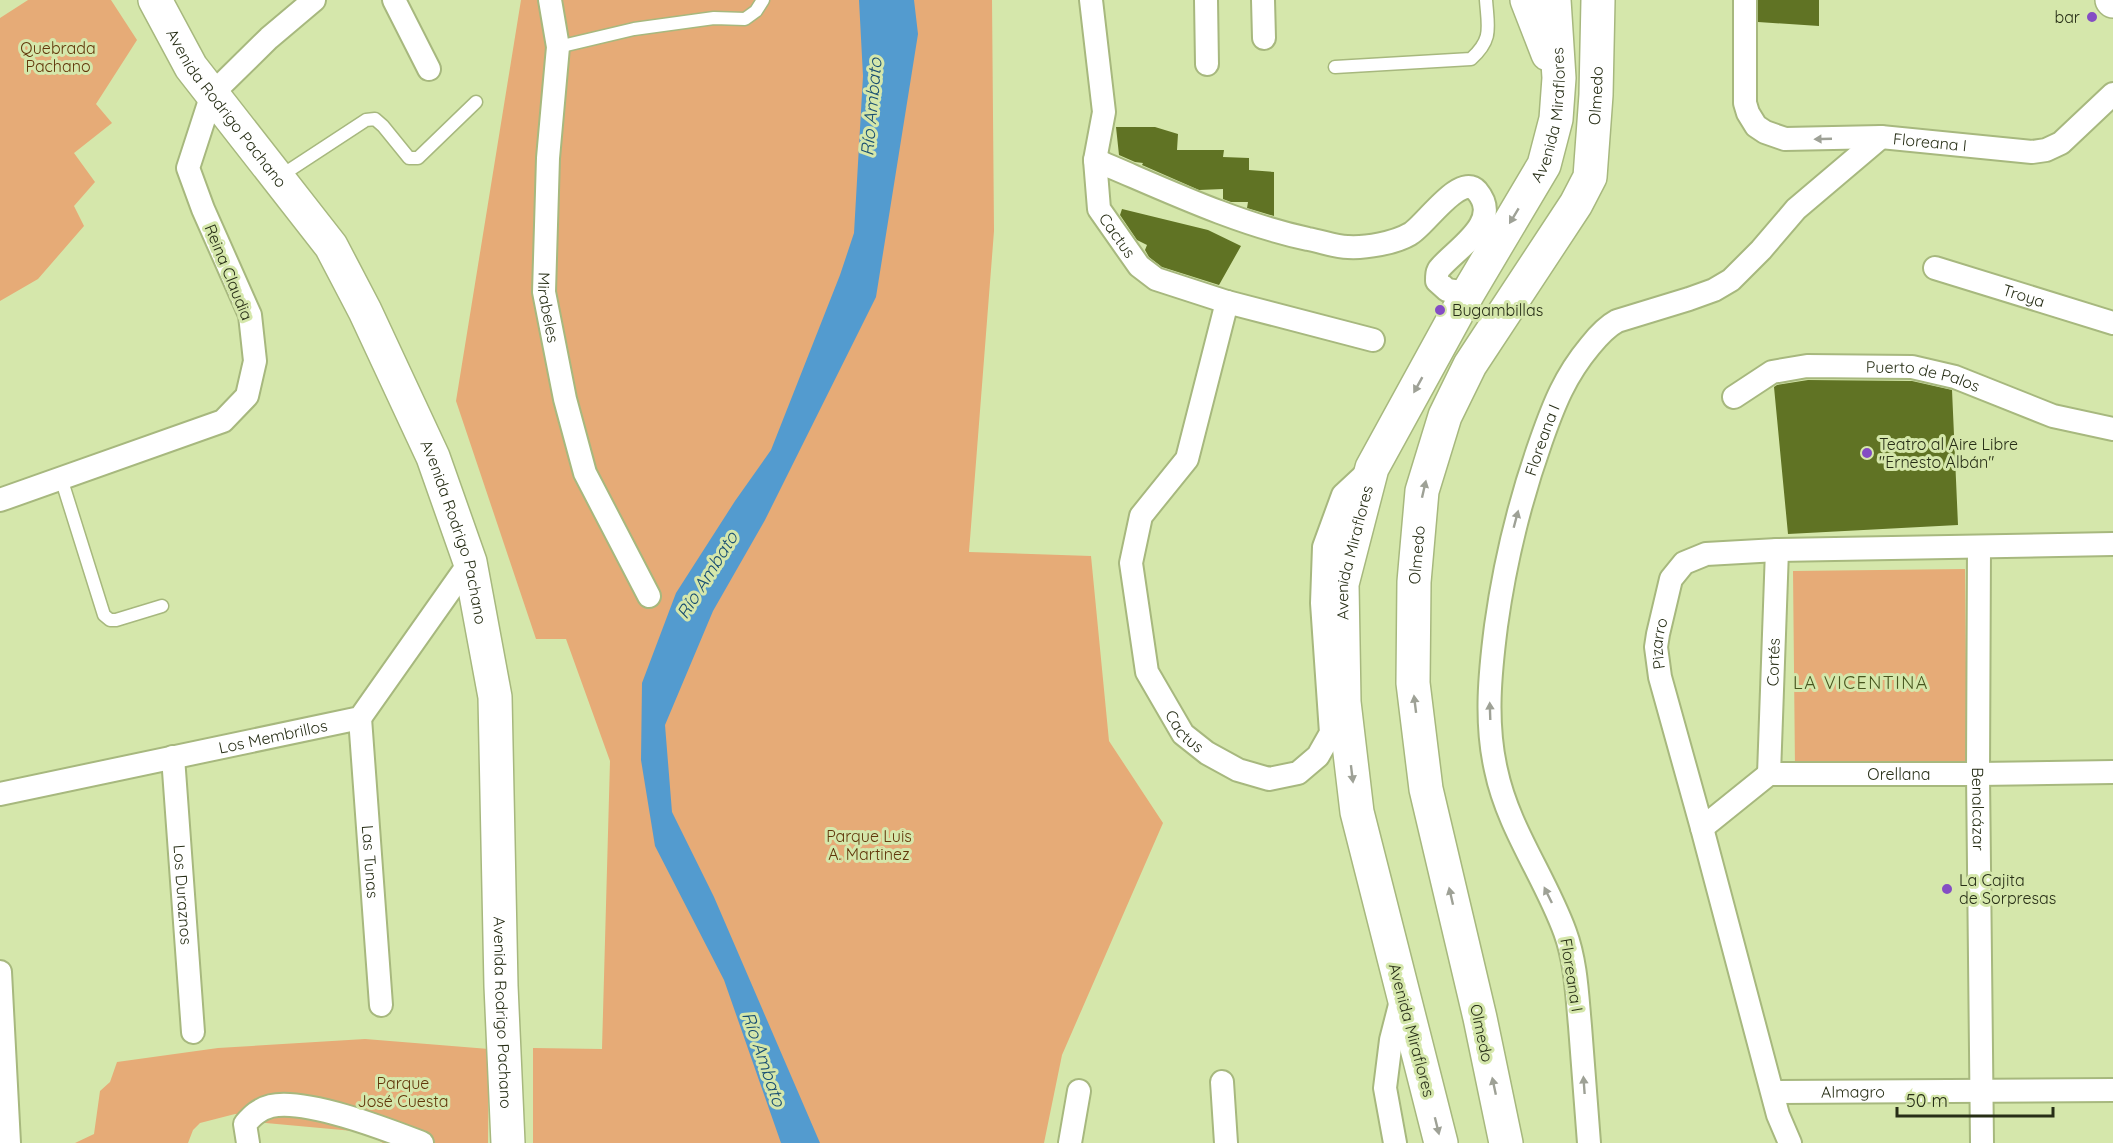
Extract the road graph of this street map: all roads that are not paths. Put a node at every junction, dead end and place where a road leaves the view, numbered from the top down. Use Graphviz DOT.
graph roads {
  1 [pos="155,0"];
  2 [pos="314,0"];
  3 [pos="394,0"];
  4 [pos="550,0"];
  5 [pos="763,0"];
  6 [pos="1091,0"];
  7 [pos="1206,0"];
  8 [pos="1263,0"];
  9 [pos="1486,0"];
  10 [pos="1527,0"];
  11 [pos="1554,0"];
  12 [pos="1598,0"];
  13 [pos="1745,0"];
  14 [pos="1264,38"];
  15 [pos="558,48"];
  16 [pos="1207,64"];
  17 [pos="1335,67"];
  18 [pos="429,69"];
  19 [pos="1560,78"];
  20 [pos="212,94"];
  21 [pos="2113,94"];
  22 [pos="476,102"];
  23 [pos="1881,137"];
  24 [pos="1095,160"];
  25 [pos="278,178"];
  26 [pos="1935,268"];
  27 [pos="1468,293"];
  28 [pos="1227,302"];
  29 [pos="2113,323"];
  30 [pos="1373,340"];
  31 [pos="1734,397"];
  32 [pos="2113,429"];
  33 [pos="1372,468"];
  34 [pos="61,478"];
  35 [pos="0,500"];
  36 [pos="2113,544"];
  37 [pos="1979,548"];
  38 [pos="1777,550"];
  39 [pos="470,562"];
  40 [pos="649,596"];
  41 [pos="162,606"];
  42 [pos="360,718"];
  43 [pos="173,758"];
  44 [pos="2113,772"];
  45 [pos="1769,774"];
  46 [pos="1978,774"];
  47 [pos="0,794"];
  48 [pos="1702,828"];
  49 [pos="0,972"];
  50 [pos="1402,993"];
  51 [pos="381,1005"];
  52 [pos="193,1032"];
  53 [pos="1222,1082"];
  54 [pos="2113,1090"];
  55 [pos="1982,1091"];
  56 [pos="1079,1092"];
  57 [pos="1773,1092"];
  58 [pos="246,1134"];
  59 [pos="9,1143"];
  60 [pos="422,1143"];
  61 [pos="508,1143"];
  62 [pos="1070,1143"];
  63 [pos="1226,1143"];
  64 [pos="1395,1143"];
  65 [pos="1441,1143"];
  66 [pos="1506,1143"];
  67 [pos="1589,1143"];
  68 [pos="1790,1143"];
  69 [pos="1982,1143"];
  1 -- 20 [label="main road, Avenida Rodrigo Pachano"];
  2 -- 20 [label="street, Reina Claudia"];
  3 -- 18 [label="street"];
  4 -- 15 [label="street, Mirabeles"];
  5 -- 15 [label="lane"];
  6 -- 24 [label="street, Cactus"];
  7 -- 16 [label="street"];
  8 -- 14 [label="street"];
  9 -- 17 [label="lane"];
  10 -- 19 [label="main road"];
  11 -- 19 [label="main road, Avenida Miraflores"];
  66 -- 12 [label="main road, Olmedo, one-way"];
  23 -- 13 [label="street, one-way"];
  15 -- 40 [label="street, Mirabeles"];
  19 -- 27 [label="main road, Avenida Miraflores, one-way"];
  20 -- 25 [label="main road, Avenida Rodrigo Pachano"];
  20 -- 34 [label="street, Reina Claudia"];
  21 -- 23 [label="street, Floreana I"];
  22 -- 25 [label="lane"];
  67 -- 23 [label="street, Floreana I, one-way"];
  24 -- 27 [label="street"];
  24 -- 28 [label="street, Cactus"];
  25 -- 39 [label="main road, Avenida Rodrigo Pachano"];
  26 -- 29 [label="street, Troya"];
  27 -- 33 [label="main road, Avenida Miraflores, one-way"];
  28 -- 30 [label="street, Cactus"];
  28 -- 33 [label="street, Cactus"];
  31 -- 32 [label="street, Puerto de Palos"];
  33 -- 50 [label="main road, Avenida Miraflores, one-way"];
  34 -- 35 [label="street, Reina Claudia"];
  34 -- 41 [label="lane"];
  36 -- 37 [label="street, Pizarro"];
  37 -- 38 [label="street, Pizarro"];
  37 -- 46 [label="street, Benalcázar"];
  38 -- 45 [label="street, Cortés"];
  38 -- 48 [label="street, Pizarro"];
  39 -- 42 [label="street"];
  39 -- 61 [label="main road, Avenida Rodrigo Pachano"];
  42 -- 43 [label="street, Los Membrillos"];
  42 -- 51 [label="street, Las Tunas"];
  43 -- 47 [label="street, Los Membrillos"];
  43 -- 52 [label="street, Los Duraznos"];
  44 -- 46 [label="street, Orellana"];
  45 -- 46 [label="street, Orellana"];
  45 -- 48 [label="street"];
  46 -- 55 [label="street, Benalcázar"];
  48 -- 57 [label="street, Pizarro"];
  49 -- 59 [label="street"];
  50 -- 64 [label="street"];
  50 -- 65 [label="main road, Avenida Miraflores, one-way"];
  53 -- 63 [label="street"];
  54 -- 55 [label="street, Almagro"];
  55 -- 57 [label="street, Almagro"];
  55 -- 69 [label="street, Benalcázar"];
  56 -- 62 [label="street"];
  57 -- 68 [label="street, Pizarro"];
  58 -- 60 [label="street"];
}
